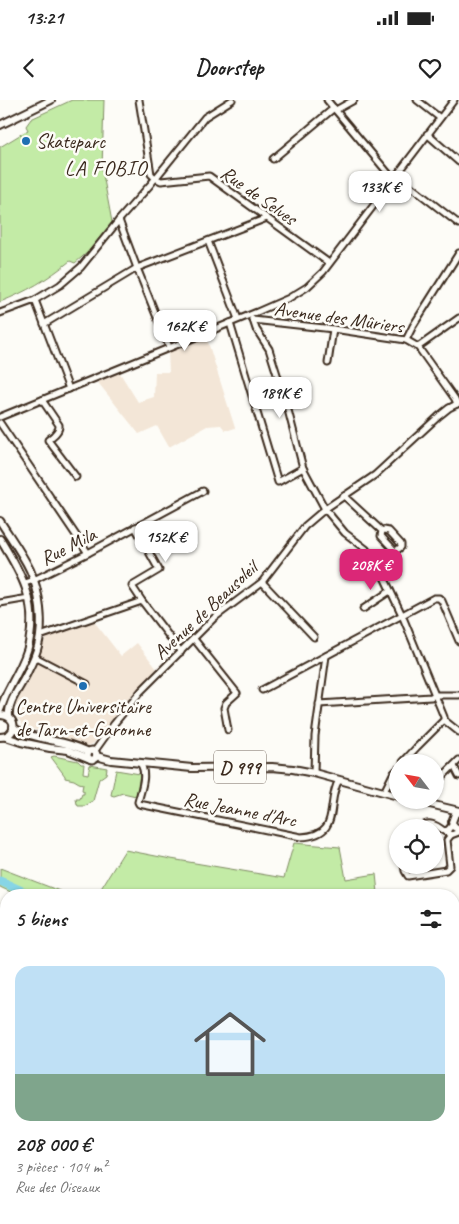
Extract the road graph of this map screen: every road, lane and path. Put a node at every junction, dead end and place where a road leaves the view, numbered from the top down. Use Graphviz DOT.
graph roads {
  1 [pos="51,100"];
  2 [pos="139,100"];
  3 [pos="232,100"];
  4 [pos="328,100"];
  5 [pos="354,100"];
  6 [pos="416,100"];
  7 [pos="454,100"];
  8 [pos="335,109"];
  9 [pos="440,118"];
  10 [pos="0,125"];
  11 [pos="427,134"];
  12 [pos="273,159"];
  13 [pos="459,162"];
  14 [pos="395,177"];
  15 [pos="155,178"];
  16 [pos="267,218"];
  17 [pos="119,220"];
  18 [pos="459,224"];
  19 [pos="208,241"];
  20 [pos="459,253"];
  21 [pos="329,264"];
  22 [pos="137,268"];
  23 [pos="35,300"];
  24 [pos="0,313"];
  25 [pos="250,315"];
  26 [pos="459,318"];
  27 [pos="238,319"];
  28 [pos="253,320"];
  29 [pos="230,323"];
  30 [pos="44,324"];
  31 [pos="333,329"];
  32 [pos="406,340"];
  33 [pos="169,347"];
  34 [pos="418,347"];
  35 [pos="328,363"];
  36 [pos="69,389"];
  37 [pos="42,400"];
  38 [pos="458,403"];
  39 [pos="0,417"];
  40 [pos="0,423"];
  41 [pos="303,468"];
  42 [pos="76,477"];
  43 [pos="203,491"];
  44 [pos="344,496"];
  45 [pos="324,509"];
  46 [pos="0,521"];
  47 [pos="135,527"];
  48 [pos="382,531"];
  49 [pos="0,539"];
  50 [pos="88,553"];
  51 [pos="34,580"];
  52 [pos="262,582"];
  53 [pos="25,583"];
  54 [pos="390,591"];
  55 [pos="29,598"];
  56 [pos="142,601"];
  57 [pos="0,603"];
  58 [pos="363,609"];
  59 [pos="402,615"];
  60 [pos="40,636"];
  61 [pos="314,636"];
  62 [pos="194,639"];
  63 [pos="459,641"];
  64 [pos="180,652"];
  65 [pos="326,656"];
  66 [pos="34,657"];
  67 [pos="86,684"];
  68 [pos="262,690"];
  69 [pos="435,695"];
  70 [pos="459,695"];
  71 [pos="319,704"];
  72 [pos="0,710"];
  73 [pos="0,715"];
  74 [pos="9,717"];
  75 [pos="444,720"];
  76 [pos="13,727"];
  77 [pos="228,730"];
  78 [pos="459,732"];
  79 [pos="3,737"];
  80 [pos="92,754"];
  81 [pos="410,754"];
  82 [pos="459,760"];
  83 [pos="140,763"];
  84 [pos="454,766"];
  85 [pos="314,773"];
  86 [pos="444,775"];
  87 [pos="459,776"];
  88 [pos="339,780"];
  89 [pos="389,782"];
  90 [pos="384,792"];
  91 [pos="389,793"];
  92 [pos="444,808"];
  93 [pos="439,809"];
  94 [pos="459,811"];
  95 [pos="452,823"];
  96 [pos="444,831"];
  97 [pos="459,831"];
  98 [pos="451,835"];
  99 [pos="444,870"];
  100 [pos="406,874"];
  101 [pos="421,874"];
  1 -- 10 [label="main road"];
  2 -- 15 [label="street"];
  3 -- 15 [label="street"];
  4 -- 8 [label="street"];
  5 -- 8 [label="street"];
  6 -- 9 [label="street"];
  7 -- 9 [label="street"];
  8 -- 12 [label="street"];
  8 -- 14 [label="street"];
  9 -- 11 [label="street"];
  11 -- 13 [label="street"];
  11 -- 14 [label="street"];
  14 -- 18 [label="street"];
  14 -- 21 [label="street"];
  15 -- 16 [label="street, Rue de Selves"];
  15 -- 17 [label="street"];
  16 -- 19 [label="street"];
  16 -- 21 [label="street, Rue de Selves"];
  17 -- 22 [label="street"];
  17 -- 23 [label="street"];
  19 -- 22 [label="street"];
  19 -- 27 [label="street"];
  20 -- 32 [label="street"];
  21 -- 25 [label="street"];
  22 -- 30 [label="street"];
  22 -- 33 [label="street"];
  23 -- 24 [label="street"];
  23 -- 30 [label="street"];
  25 -- 27 [label="street"];
  25 -- 28 [label="street, Avenue des Mûriers"];
  26 -- 34 [label="street"];
  27 -- 29 [label="street"];
  28 -- 31 [label="street, Avenue des Mûriers"];
  28 -- 41 [label="street"];
  29 -- 33 [label="street"];
  29 -- 41 [label="street"];
  30 -- 36 [label="street"];
  31 -- 32 [label="street, Avenue des Mûriers"];
  31 -- 35 [label="street"];
  32 -- 34 [label="street, Avenue des Mûriers"];
  33 -- 36 [label="street"];
  34 -- 38 [label="street, Avenue des Mûriers"];
  36 -- 37 [label="street"];
  37 -- 39 [label="street"];
  37 -- 42 [label="street"];
  38 -- 44 [label="street, Avenue de Beausoleil"];
  40 -- 50 [label="street"];
  41 -- 45 [label="street"];
  43 -- 47 [label="street, Rue Mila"];
  44 -- 45 [label="street, Avenue de Beausoleil"];
  44 -- 48 [label="street"];
  45 -- 52 [label="street, Avenue de Beausoleil"];
  45 -- 54 [label="street"];
  46 -- 51 [label="main road"];
  47 -- 50 [label="street, Rue Mila"];
  47 -- 56 [label="street"];
  49 -- 53 [label="main road"];
  50 -- 51 [label="street, Rue Mila"];
  51 -- 53 [label="street, Rue Mila"];
  51 -- 60 [label="main road"];
  52 -- 61 [label="street"];
  52 -- 62 [label="street, Avenue de Beausoleil"];
  53 -- 55 [label="main road"];
  54 -- 58 [label="street"];
  54 -- 59 [label="street"];
  55 -- 57 [label="street"];
  55 -- 72 [label="main road"];
  56 -- 60 [label="street"];
  56 -- 64 [label="street"];
  59 -- 63 [label="street"];
  59 -- 65 [label="street"];
  59 -- 69 [label="street"];
  60 -- 66 [label="main road"];
  62 -- 64 [label="street, Avenue de Beausoleil"];
  62 -- 77 [label="street"];
  64 -- 80 [label="street, Avenue de Beausoleil"];
  65 -- 68 [label="street"];
  65 -- 71 [label="street"];
  66 -- 67 [label="street"];
  66 -- 74 [label="main road"];
  69 -- 70 [label="street"];
  69 -- 71 [label="street"];
  69 -- 75 [label="street"];
  71 -- 85 [label="street"];
  73 -- 74 [label="main road"];
  74 -- 76 [label="main road"];
  75 -- 78 [label="street"];
  75 -- 81 [label="street"];
  76 -- 79 [label="main road"];
  76 -- 80 [label="main road, D 999"];
  79 -- 80 [label="main road, D 999"];
  80 -- 83 [label="main road, D 999"];
  82 -- 84 [label="street"];
  83 -- 85 [label="main road, D 999"];
  83 -- 88 [label="street, Rue Jeanne d'Arc"];
  84 -- 86 [label="street"];
  84 -- 87 [label="street"];
  85 -- 88 [label="main road, D 999"];
  88 -- 90 [label="main road, D 999"];
  89 -- 90 [label="street"];
  90 -- 91 [label="main road, D 999"];
  92 -- 94 [label="main road"];
  93 -- 95 [label="main road"];
  94 -- 95 [label="main road"];
  95 -- 96 [label="street"];
  95 -- 97 [label="main road"];
  96 -- 98 [label="street"];
  97 -- 98 [label="street"];
  98 -- 99 [label="street"];
  100 -- 101 [label="street"];
}
